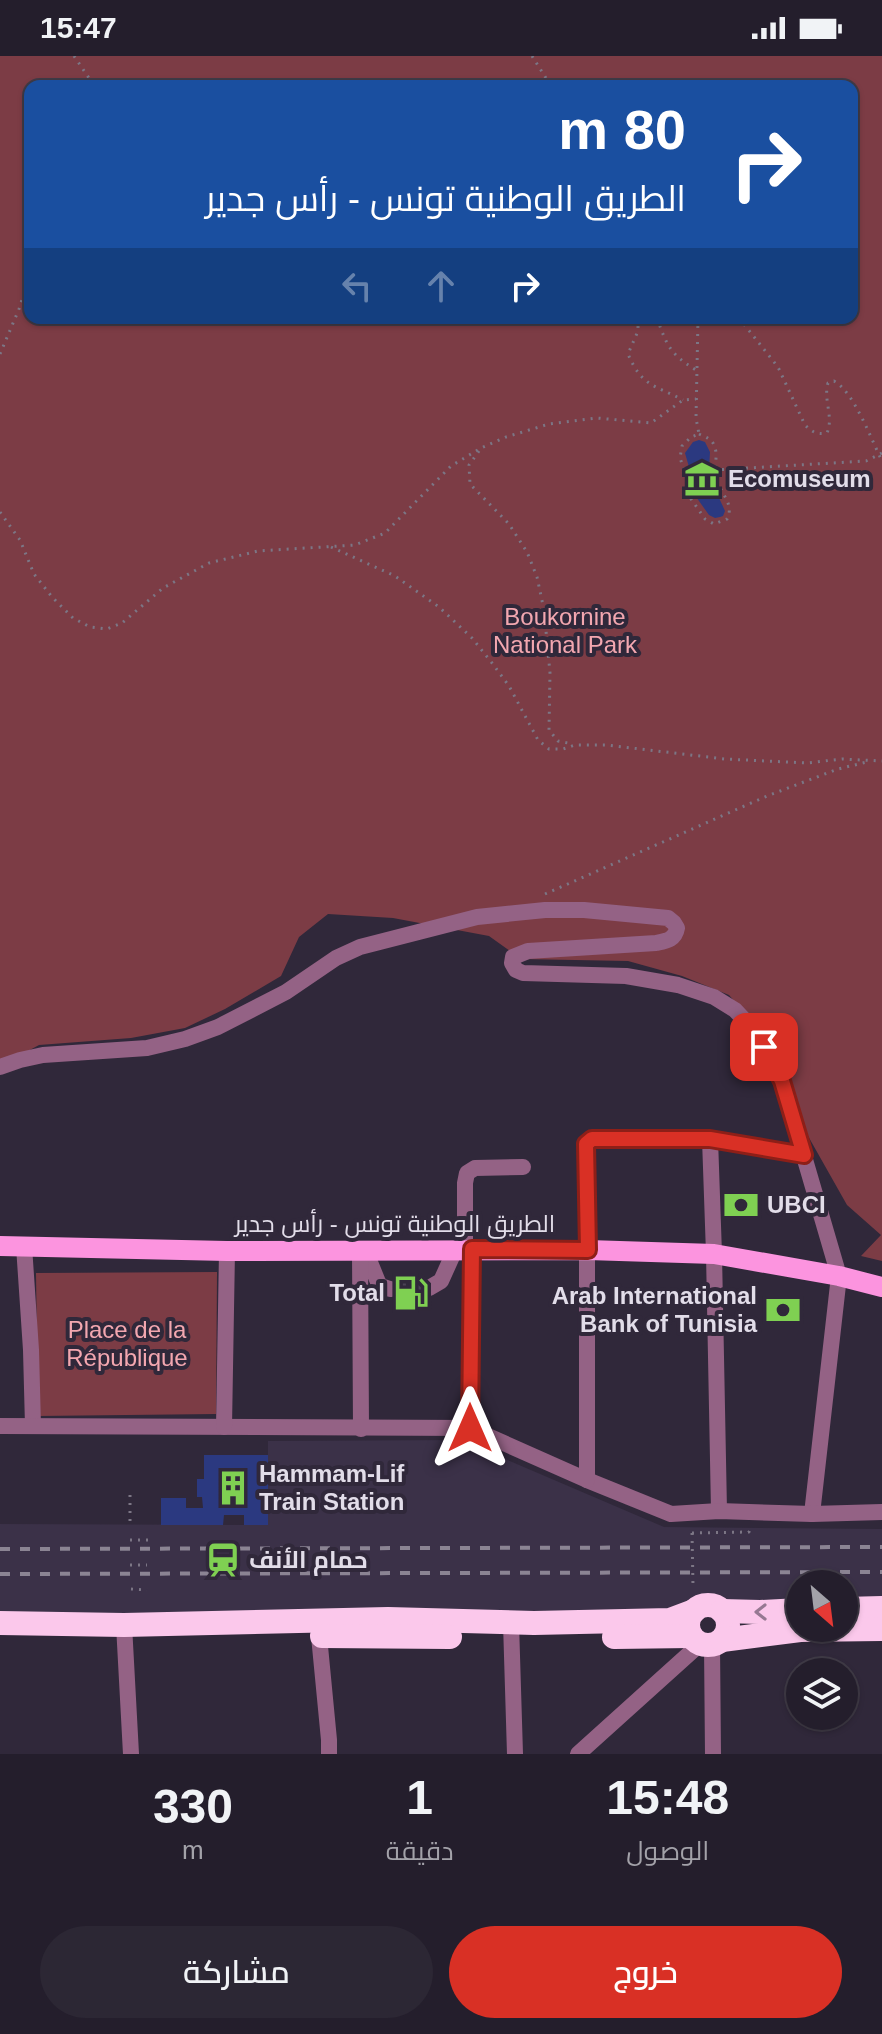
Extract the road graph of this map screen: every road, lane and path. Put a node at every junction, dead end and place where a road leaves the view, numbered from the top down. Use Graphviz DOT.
graph roads {
  1 [pos="74,56"];
  2 [pos="532,56"];
  3 [pos="90,80"];
  4 [pos="547,80"];
  5 [pos="24,294"];
  6 [pos="638,324"];
  7 [pos="659,324"];
  8 [pos="698,324"];
  9 [pos="744,324"];
  10 [pos="0,354"];
  11 [pos="697,371"];
  12 [pos="696,399"];
  13 [pos="683,400"];
  14 [pos="699,434"];
  15 [pos="481,448"];
  16 [pos="880,454"];
  17 [pos="882,461"];
  18 [pos="714,470"];
  19 [pos="0,512"];
  20 [pos="330,547"];
  21 [pos="575,745"];
  22 [pos="871,761"];
  23 [pos="882,761"];
  24 [pos="544,895"];
  25 [pos="0,1067"];
  26 [pos="710,1139"];
  27 [pos="804,1155"];
  28 [pos="523,1167"];
  29 [pos="0,1246"];
  30 [pos="24,1246"];
  31 [pos="464,1249"];
  32 [pos="362,1250"];
  33 [pos="588,1250"];
  34 [pos="227,1251"];
  35 [pos="714,1254"];
  36 [pos="839,1276"];
  37 [pos="882,1287"];
  38 [pos="429,1288"];
  39 [pos="390,1289"];
  40 [pos="0,1426"];
  41 [pos="33,1426"];
  42 [pos="224,1427"];
  43 [pos="470,1428"];
  44 [pos="361,1429"];
  45 [pos="587,1480"];
  46 [pos="130,1495"];
  47 [pos="719,1511"];
  48 [pos="882,1512"];
  49 [pos="812,1514"];
  50 [pos="130,1523"];
  51 [pos="749,1532"];
  52 [pos="130,1540"];
  53 [pos="148,1540"];
  54 [pos="130,1565"];
  55 [pos="147,1565"];
  56 [pos="131,1589"];
  57 [pos="147,1590"];
  58 [pos="693,1599"];
  59 [pos="882,1608"];
  60 [pos="858,1609"];
  61 [pos="722,1611"];
  62 [pos="786,1611"];
  63 [pos="0,1623"];
  64 [pos="882,1629"];
  65 [pos="512,1630"];
  66 [pos="124,1632"];
  67 [pos="319,1636"];
  68 [pos="0,1637"];
  69 [pos="706,1641"];
  70 [pos="131,1754"];
  71 [pos="329,1754"];
  72 [pos="515,1754"];
  73 [pos="578,1754"];
  74 [pos="713,1754"];
  1 -- 3 [label="path"];
  2 -- 4 [label="path"];
  5 -- 10 [label="path"];
  6 -- 13 [label="path"];
  7 -- 11 [label="path"];
  8 -- 11 [label="path"];
  9 -- 16 [label="path"];
  11 -- 12 [label="path"];
  12 -- 13 [label="path"];
  12 -- 14 [label="path"];
  13 -- 15 [label="path"];
  14 -- 18 [label="path"];
  14 -- 18 [label="path"];
  15 -- 20 [label="path"];
  15 -- 21 [label="path"];
  16 -- 17 [label="path"];
  16 -- 18 [label="path"];
  19 -- 20 [label="path"];
  20 -- 21 [label="path"];
  21 -- 22 [label="path"];
  22 -- 23 [label="path"];
  22 -- 24 [label="path"];
  25 -- 27 [label="street"];
  26 -- 27 [label="street"];
  26 -- 33 [label="street"];
  26 -- 35 [label="street"];
  27 -- 36 [label="street"];
  28 -- 31 [label="street"];
  29 -- 30 [label="main road, الطريق الوطنية تونس - رأس جدير"];
  30 -- 34 [label="main road, الطريق الوطنية تونس - رأس جدير"];
  30 -- 41 [label="street"];
  31 -- 32 [label="main road, الطريق الوطنية تونس - رأس جدير"];
  31 -- 33 [label="main road, الطريق الوطنية تونس - رأس جدير"];
  31 -- 38 [label="street"];
  31 -- 43 [label="street"];
  32 -- 34 [label="main road, الطريق الوطنية تونس - رأس جدير"];
  32 -- 39 [label="street"];
  32 -- 44 [label="street"];
  33 -- 35 [label="main road, الطريق الوطنية تونس - رأس جدير"];
  33 -- 45 [label="street"];
  34 -- 42 [label="street"];
  35 -- 36 [label="main road, الطريق الوطنية تونس - رأس جدير"];
  35 -- 47 [label="street"];
  36 -- 37 [label="main road, الطريق الوطنية تونس - رأس جدير"];
  36 -- 49 [label="street"];
  40 -- 41 [label="street"];
  41 -- 42 [label="street"];
  42 -- 44 [label="street"];
  43 -- 44 [label="street"];
  43 -- 45 [label="street"];
  45 -- 47 [label="street"];
  46 -- 50 [label="path"];
  47 -- 49 [label="street"];
  48 -- 49 [label="street"];
  51 -- 58 [label="path, bridge"];
  52 -- 53 [label="path"];
  54 -- 55 [label="path"];
  56 -- 57 [label="path"];
  58 -- 61 [label="highway"];
  58 -- 65 [label="highway"];
  58 -- 69 [label="highway"];
  59 -- 60 [label="highway"];
  62 -- 61 [label="highway, one-way"];
  61 -- 69 [label="highway"];
  63 -- 66 [label="highway"];
  64 -- 69 [label="highway"];
  65 -- 66 [label="highway"];
  65 -- 67 [label="highway"];
  65 -- 69 [label="highway"];
  65 -- 72 [label="street"];
  66 -- 67 [label="highway"];
  66 -- 68 [label="highway"];
  66 -- 70 [label="street"];
  67 -- 71 [label="street"];
  69 -- 73 [label="street"];
  69 -- 74 [label="street"];
}
